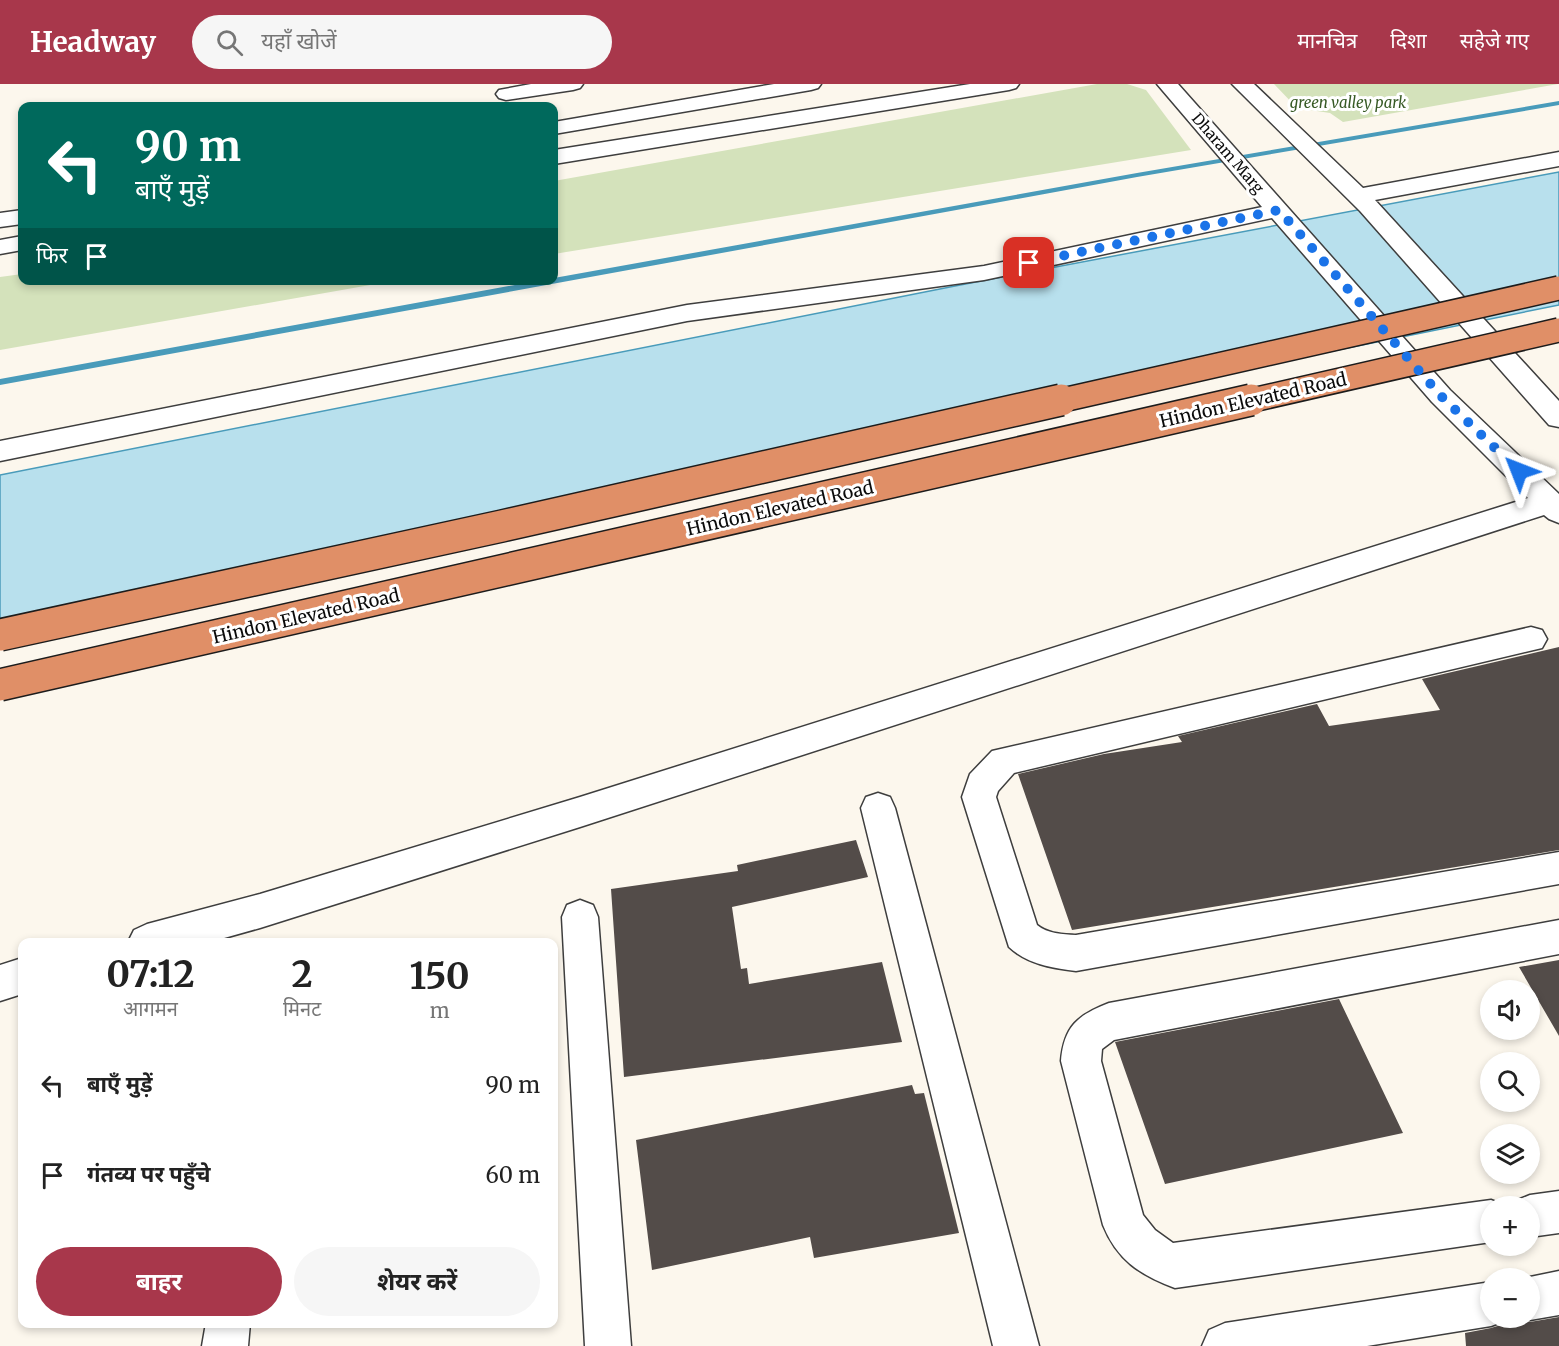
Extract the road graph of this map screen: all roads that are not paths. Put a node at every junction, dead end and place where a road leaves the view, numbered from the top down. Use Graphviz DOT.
graph roads {
  1 [pos="573,84"];
  2 [pos="811,84"];
  3 [pos="1009,84"];
  4 [pos="1242,84"];
  5 [pos="1176,87"];
  6 [pos="506,95"];
  7 [pos="558,127"];
  8 [pos="558,156"];
  9 [pos="1559,159"];
  10 [pos="1363,201"];
  11 [pos="1281,213"];
  12 [pos="18,218"];
  13 [pos="0,220"];
  14 [pos="18,244"];
  15 [pos="0,247"];
  16 [pos="1559,288"];
  17 [pos="1559,330"];
  18 [pos="1559,418"];
  19 [pos="0,451"];
  20 [pos="1554,507"];
  21 [pos="0,635"];
  22 [pos="1531,639"];
  23 [pos="0,685"];
  24 [pos="878,808"];
  25 [pos="1559,868"];
  26 [pos="580,917"];
  27 [pos="162,938"];
  28 [pos="1559,938"];
  29 [pos="18,977"];
  30 [pos="0,983"];
  31 [pos="1559,1212"];
  32 [pos="1540,1215"];
  33 [pos="1480,1223"];
  34 [pos="1559,1293"];
  35 [pos="1540,1296"];
  36 [pos="1480,1306"];
  37 [pos="227,1328"];
  38 [pos="225,1346"];
  39 [pos="608,1346"];
  40 [pos="1016,1346"];
  41 [pos="1225,1346"];
  1 -- 6 [label="street"];
  2 -- 7 [label="street"];
  3 -- 8 [label="street"];
  4 -- 10 [label="street"];
  5 -- 11 [label="street, Dharam Marg"];
  9 -- 10 [label="street"];
  10 -- 18 [label="street, bridge"];
  11 -- 19 [label="street"];
  11 -- 20 [label="street, Dharam Marg, bridge"];
  12 -- 13 [label="street"];
  14 -- 15 [label="street"];
  16 -- 21 [label="highway, bridge"];
  17 -- 23 [label="highway, Hindon Elevated Road, bridge"];
  20 -- 27 [label="street"];
  22 -- 25 [label="street"];
  24 -- 40 [label="street"];
  26 -- 39 [label="street"];
  28 -- 33 [label="street"];
  29 -- 30 [label="street"];
  31 -- 32 [label="street"];
  34 -- 35 [label="street"];
  36 -- 41 [label="street"];
  37 -- 38 [label="street"];
}
